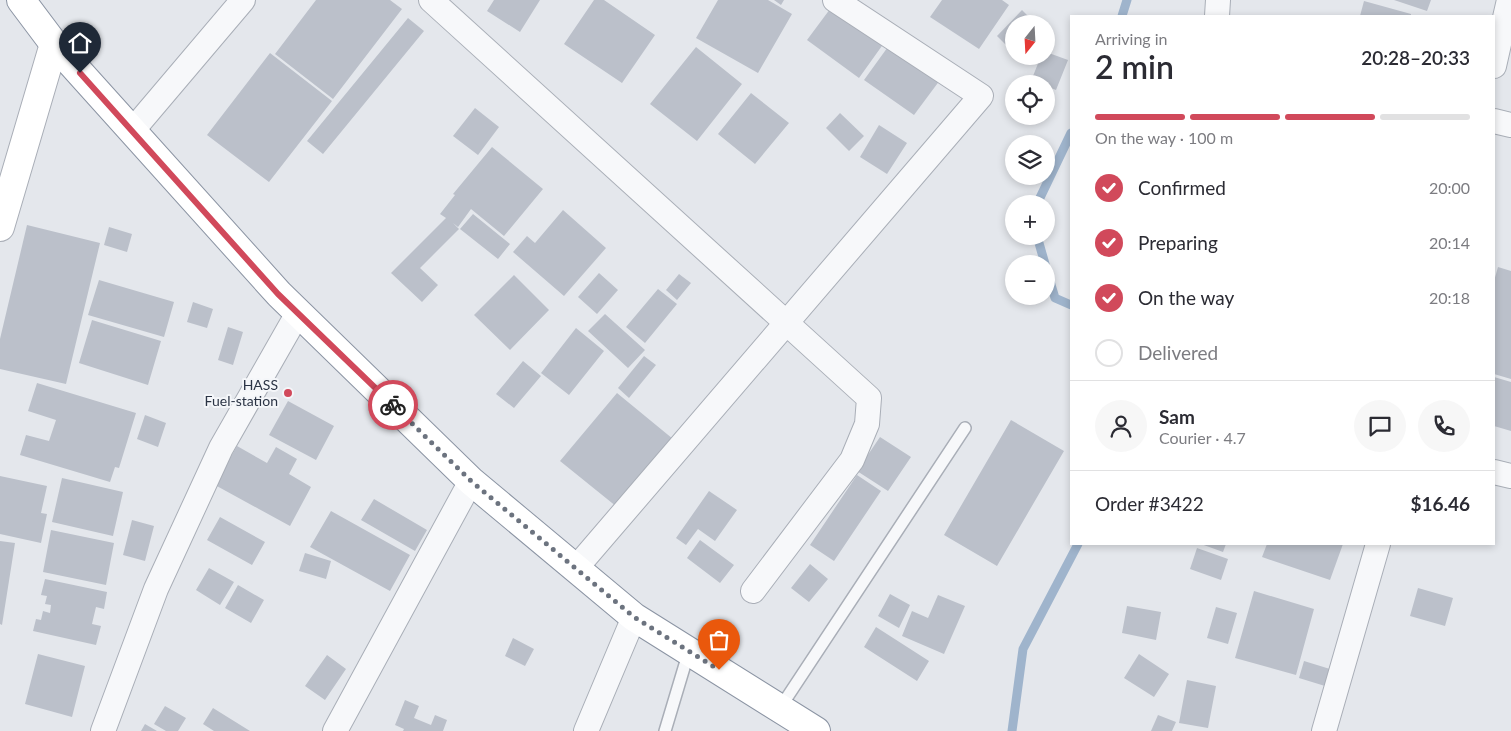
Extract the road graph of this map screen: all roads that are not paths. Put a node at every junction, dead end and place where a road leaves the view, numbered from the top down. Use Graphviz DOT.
graph roads {
  1 [pos="21,0"];
  2 [pos="242,0"];
  3 [pos="431,0"];
  4 [pos="835,0"];
  5 [pos="1218,0"];
  6 [pos="1509,0"];
  7 [pos="860,7"];
  8 [pos="1217,15"];
  9 [pos="54,44"];
  10 [pos="1495,62"];
  11 [pos="1495,121"];
  12 [pos="1511,126"];
  13 [pos="132,131"];
  14 [pos="0,227"];
  15 [pos="298,313"];
  16 [pos="786,324"];
  17 [pos="965,428"];
  18 [pos="1495,472"];
  19 [pos="1511,476"];
  20 [pos="471,481"];
  21 [pos="1378,545"];
  22 [pos="576,568"];
  23 [pos="753,591"];
  24 [pos="634,617"];
  25 [pos="689,652"];
  26 [pos="780,708"];
  27 [pos="103,731"];
  28 [pos="335,731"];
  29 [pos="586,731"];
  30 [pos="665,731"];
  31 [pos="816,731"];
  32 [pos="1324,731"];
  1 -- 9 [label="main road"];
  2 -- 13 [label="street"];
  3 -- 16 [label="street"];
  4 -- 7 [label="street"];
  5 -- 8 [label="street"];
  6 -- 10 [label="street"];
  7 -- 16 [label="street"];
  9 -- 13 [label="main road"];
  9 -- 14 [label="main road"];
  11 -- 12 [label="street"];
  13 -- 15 [label="main road"];
  15 -- 20 [label="main road"];
  15 -- 27 [label="street"];
  16 -- 22 [label="street"];
  16 -- 23 [label="street"];
  17 -- 26 [label="lane"];
  18 -- 19 [label="street"];
  20 -- 22 [label="main road"];
  20 -- 28 [label="street"];
  21 -- 32 [label="street"];
  22 -- 24 [label="main road"];
  24 -- 25 [label="main road"];
  24 -- 29 [label="street"];
  25 -- 26 [label="main road"];
  25 -- 30 [label="lane"];
  26 -- 31 [label="main road"];
}
